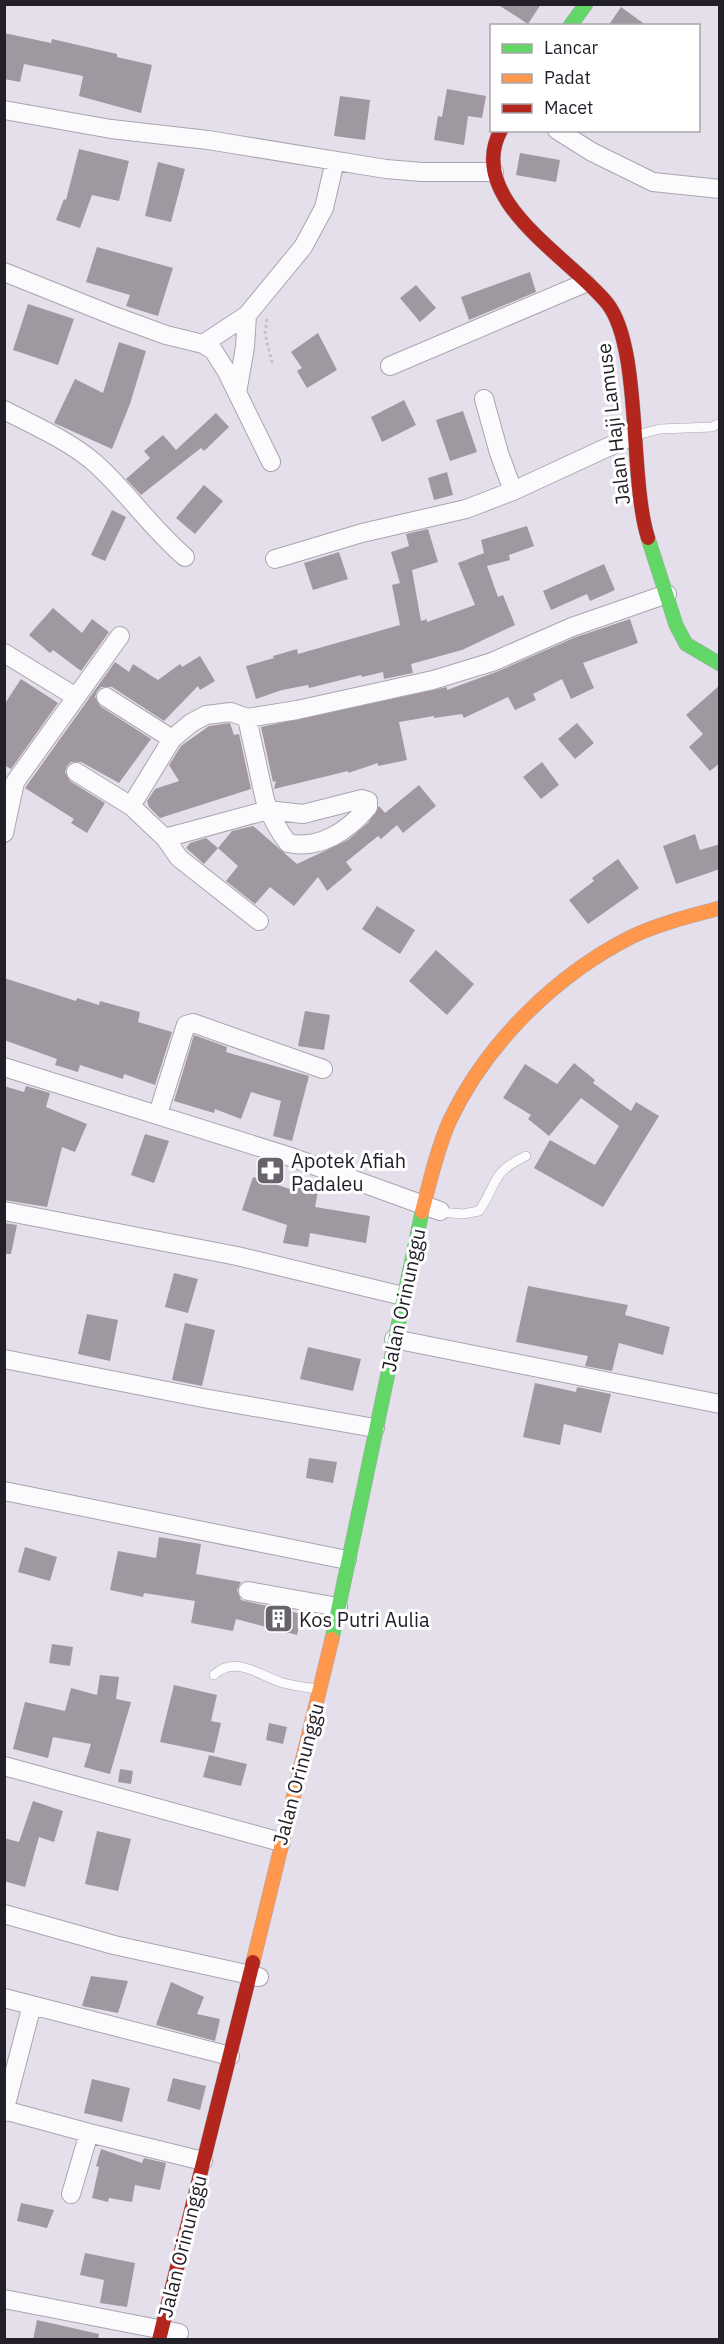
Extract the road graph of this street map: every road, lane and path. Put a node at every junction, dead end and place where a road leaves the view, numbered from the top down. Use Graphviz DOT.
graph roads {
  1 [pos="586,4"];
  2 [pos="571,24"];
  3 [pos="4,110"];
  4 [pos="500,132"];
  5 [pos="560,132"];
  6 [pos="335,161"];
  7 [pos="494,172"];
  8 [pos="720,189"];
  9 [pos="4,272"];
  10 [pos="585,283"];
  11 [pos="270,285"];
  12 [pos="247,315"];
  13 [pos="203,344"];
  14 [pos="273,366"];
  15 [pos="390,366"];
  16 [pos="237,393"];
  17 [pos="484,399"];
  18 [pos="4,410"];
  19 [pos="720,423"];
  20 [pos="634,435"];
  21 [pos="271,462"];
  22 [pos="513,491"];
  23 [pos="185,557"];
  24 [pos="275,559"];
  25 [pos="667,594"];
  26 [pos="120,636"];
  27 [pos="4,652"];
  28 [pos="720,664"];
  29 [pos="106,697"];
  30 [pos="76,698"];
  31 [pos="247,718"];
  32 [pos="172,740"];
  33 [pos="76,772"];
  34 [pos="131,806"];
  35 [pos="268,810"];
  36 [pos="4,833"];
  37 [pos="165,838"];
  38 [pos="720,908"];
  39 [pos="259,921"];
  40 [pos="720,921"];
  41 [pos="675,936"];
  42 [pos="652,943"];
  43 [pos="590,978"];
  44 [pos="4,1067"];
  45 [pos="323,1069"];
  46 [pos="158,1114"];
  47 [pos="526,1156"];
  48 [pos="444,1192"];
  49 [pos="4,1212"];
  50 [pos="435,1213"];
  51 [pos="403,1296"];
  52 [pos="405,1337"];
  53 [pos="4,1359"];
  54 [pos="720,1404"];
  55 [pos="375,1428"];
  56 [pos="4,1491"];
  57 [pos="347,1560"];
  58 [pos="248,1591"];
  59 [pos="338,1607"];
  60 [pos="338,1636"];
  61 [pos="332,1658"];
  62 [pos="214,1676"];
  63 [pos="321,1689"];
  64 [pos="4,1766"];
  65 [pos="281,1842"];
  66 [pos="4,1914"];
  67 [pos="256,1977"];
  68 [pos="4,1998"];
  69 [pos="32,2005"];
  70 [pos="230,2056"];
  71 [pos="236,2090"];
  72 [pos="5,2111"];
  73 [pos="89,2133"];
  74 [pos="203,2161"];
  75 [pos="71,2194"];
  76 [pos="4,2299"];
  77 [pos="172,2332"];
  1 -- 2 [label="street"];
  3 -- 6 [label="street"];
  4 -- 7 [label="street, Jalan Haji Lamuse"];
  5 -- 8 [label="street"];
  6 -- 7 [label="street"];
  6 -- 11 [label="street"];
  7 -- 10 [label="street, Jalan Haji Lamuse"];
  9 -- 13 [label="street"];
  10 -- 15 [label="street"];
  10 -- 20 [label="street, Jalan Haji Lamuse"];
  11 -- 12 [label="street"];
  11 -- 14 [label="path"];
  12 -- 13 [label="street"];
  12 -- 16 [label="street"];
  13 -- 16 [label="street"];
  16 -- 21 [label="street"];
  17 -- 22 [label="street"];
  18 -- 23 [label="street"];
  19 -- 20 [label="lane"];
  20 -- 22 [label="street"];
  20 -- 25 [label="street, Jalan Haji Lamuse"];
  22 -- 24 [label="street"];
  25 -- 28 [label="street, Jalan Haji Lamuse"];
  25 -- 31 [label="street"];
  26 -- 30 [label="street"];
  27 -- 30 [label="street"];
  29 -- 32 [label="street"];
  30 -- 36 [label="street"];
  31 -- 32 [label="street"];
  31 -- 35 [label="street"];
  32 -- 34 [label="street"];
  33 -- 34 [label="street"];
  34 -- 37 [label="street"];
  35 -- 35 [label="street"];
  35 -- 37 [label="street"];
  37 -- 39 [label="street"];
  38 -- 50 [label="street, Jalan Orinunggu"];
  40 -- 41 [label="street"];
  42 -- 43 [label="street"];
  44 -- 46 [label="street, Jalan Orinunggu"];
  45 -- 46 [label="street"];
  46 -- 50 [label="street, Jalan Orinunggu"];
  47 -- 50 [label="lane"];
  48 -- 50 [label="street, Jalan Orinunggu"];
  49 -- 51 [label="street"];
  50 -- 51 [label="street, Jalan Orinunggu"];
  51 -- 52 [label="street, Jalan Orinunggu"];
  52 -- 54 [label="street"];
  52 -- 55 [label="street, Jalan Orinunggu"];
  52 -- 60 [label="street, Jalan Orinunggu"];
  53 -- 55 [label="street"];
  55 -- 57 [label="street, Jalan Orinunggu"];
  56 -- 57 [label="street"];
  57 -- 59 [label="street, Jalan Orinunggu"];
  58 -- 59 [label="street"];
  59 -- 60 [label="street, Jalan Orinunggu"];
  60 -- 61 [label="street, Jalan Orinunggu"];
  61 -- 63 [label="street, Jalan Orinunggu"];
  61 -- 67 [label="street, Jalan Orinunggu"];
  62 -- 63 [label="lane"];
  63 -- 65 [label="street, Jalan Orinunggu"];
  64 -- 65 [label="street"];
  65 -- 67 [label="street, Jalan Orinunggu"];
  66 -- 67 [label="street"];
  67 -- 70 [label="street, Jalan Orinunggu"];
  67 -- 71 [label="street, Jalan Orinunggu"];
  68 -- 69 [label="street"];
  69 -- 70 [label="street"];
  69 -- 72 [label="street"];
  70 -- 74 [label="street, Jalan Orinunggu"];
  72 -- 73 [label="street"];
  73 -- 74 [label="street"];
  73 -- 75 [label="street"];
  74 -- 77 [label="street, Jalan Orinunggu"];
  76 -- 77 [label="street"];
}
